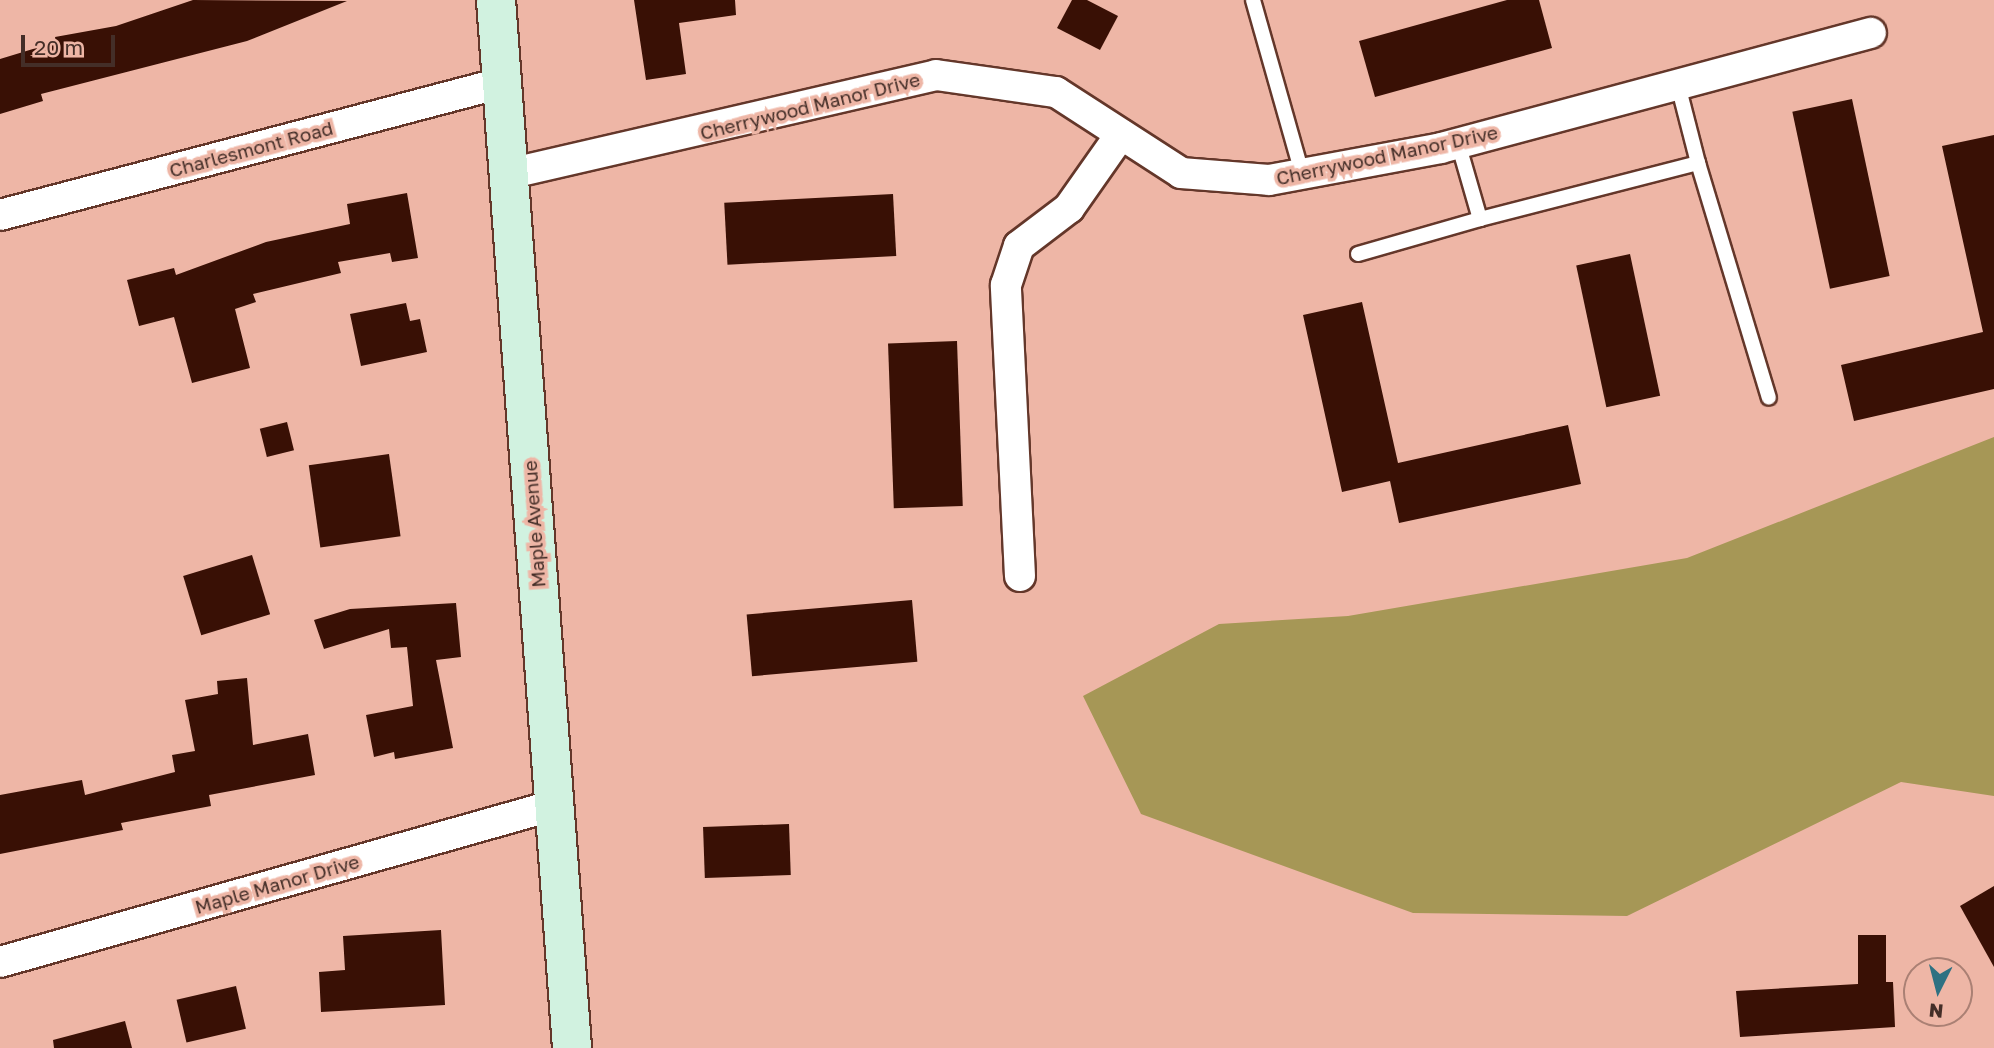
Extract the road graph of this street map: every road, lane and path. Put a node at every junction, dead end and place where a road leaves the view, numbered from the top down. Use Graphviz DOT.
graph roads {
  1 [pos="496,0"];
  2 [pos="1253,0"];
  3 [pos="1871,33"];
  4 [pos="501,83"];
  5 [pos="1678,85"];
  6 [pos="1121,134"];
  7 [pos="1458,143"];
  8 [pos="1698,163"];
  9 [pos="1302,173"];
  10 [pos="508,174"];
  11 [pos="0,215"];
  12 [pos="1480,219"];
  13 [pos="1358,254"];
  14 [pos="1769,398"];
  15 [pos="1020,576"];
  16 [pos="555,805"];
  17 [pos="0,962"];
  18 [pos="572,1048"];
  1 -- 4 [label="main road, Maple Avenue"];
  2 -- 9 [label="lane"];
  3 -- 5 [label="street, Cherrywood Manor Drive"];
  4 -- 10 [label="main road, Maple Avenue"];
  4 -- 11 [label="street, Charlesmont Road"];
  5 -- 7 [label="street, Cherrywood Manor Drive"];
  5 -- 8 [label="lane"];
  6 -- 9 [label="street, Cherrywood Manor Drive"];
  6 -- 10 [label="street, Cherrywood Manor Drive"];
  6 -- 15 [label="street"];
  7 -- 9 [label="street, Cherrywood Manor Drive"];
  7 -- 12 [label="lane"];
  8 -- 12 [label="lane"];
  8 -- 14 [label="lane"];
  10 -- 16 [label="main road, Maple Avenue"];
  12 -- 13 [label="lane"];
  16 -- 17 [label="street, Maple Manor Drive"];
  16 -- 18 [label="main road, Maple Avenue"];
}
